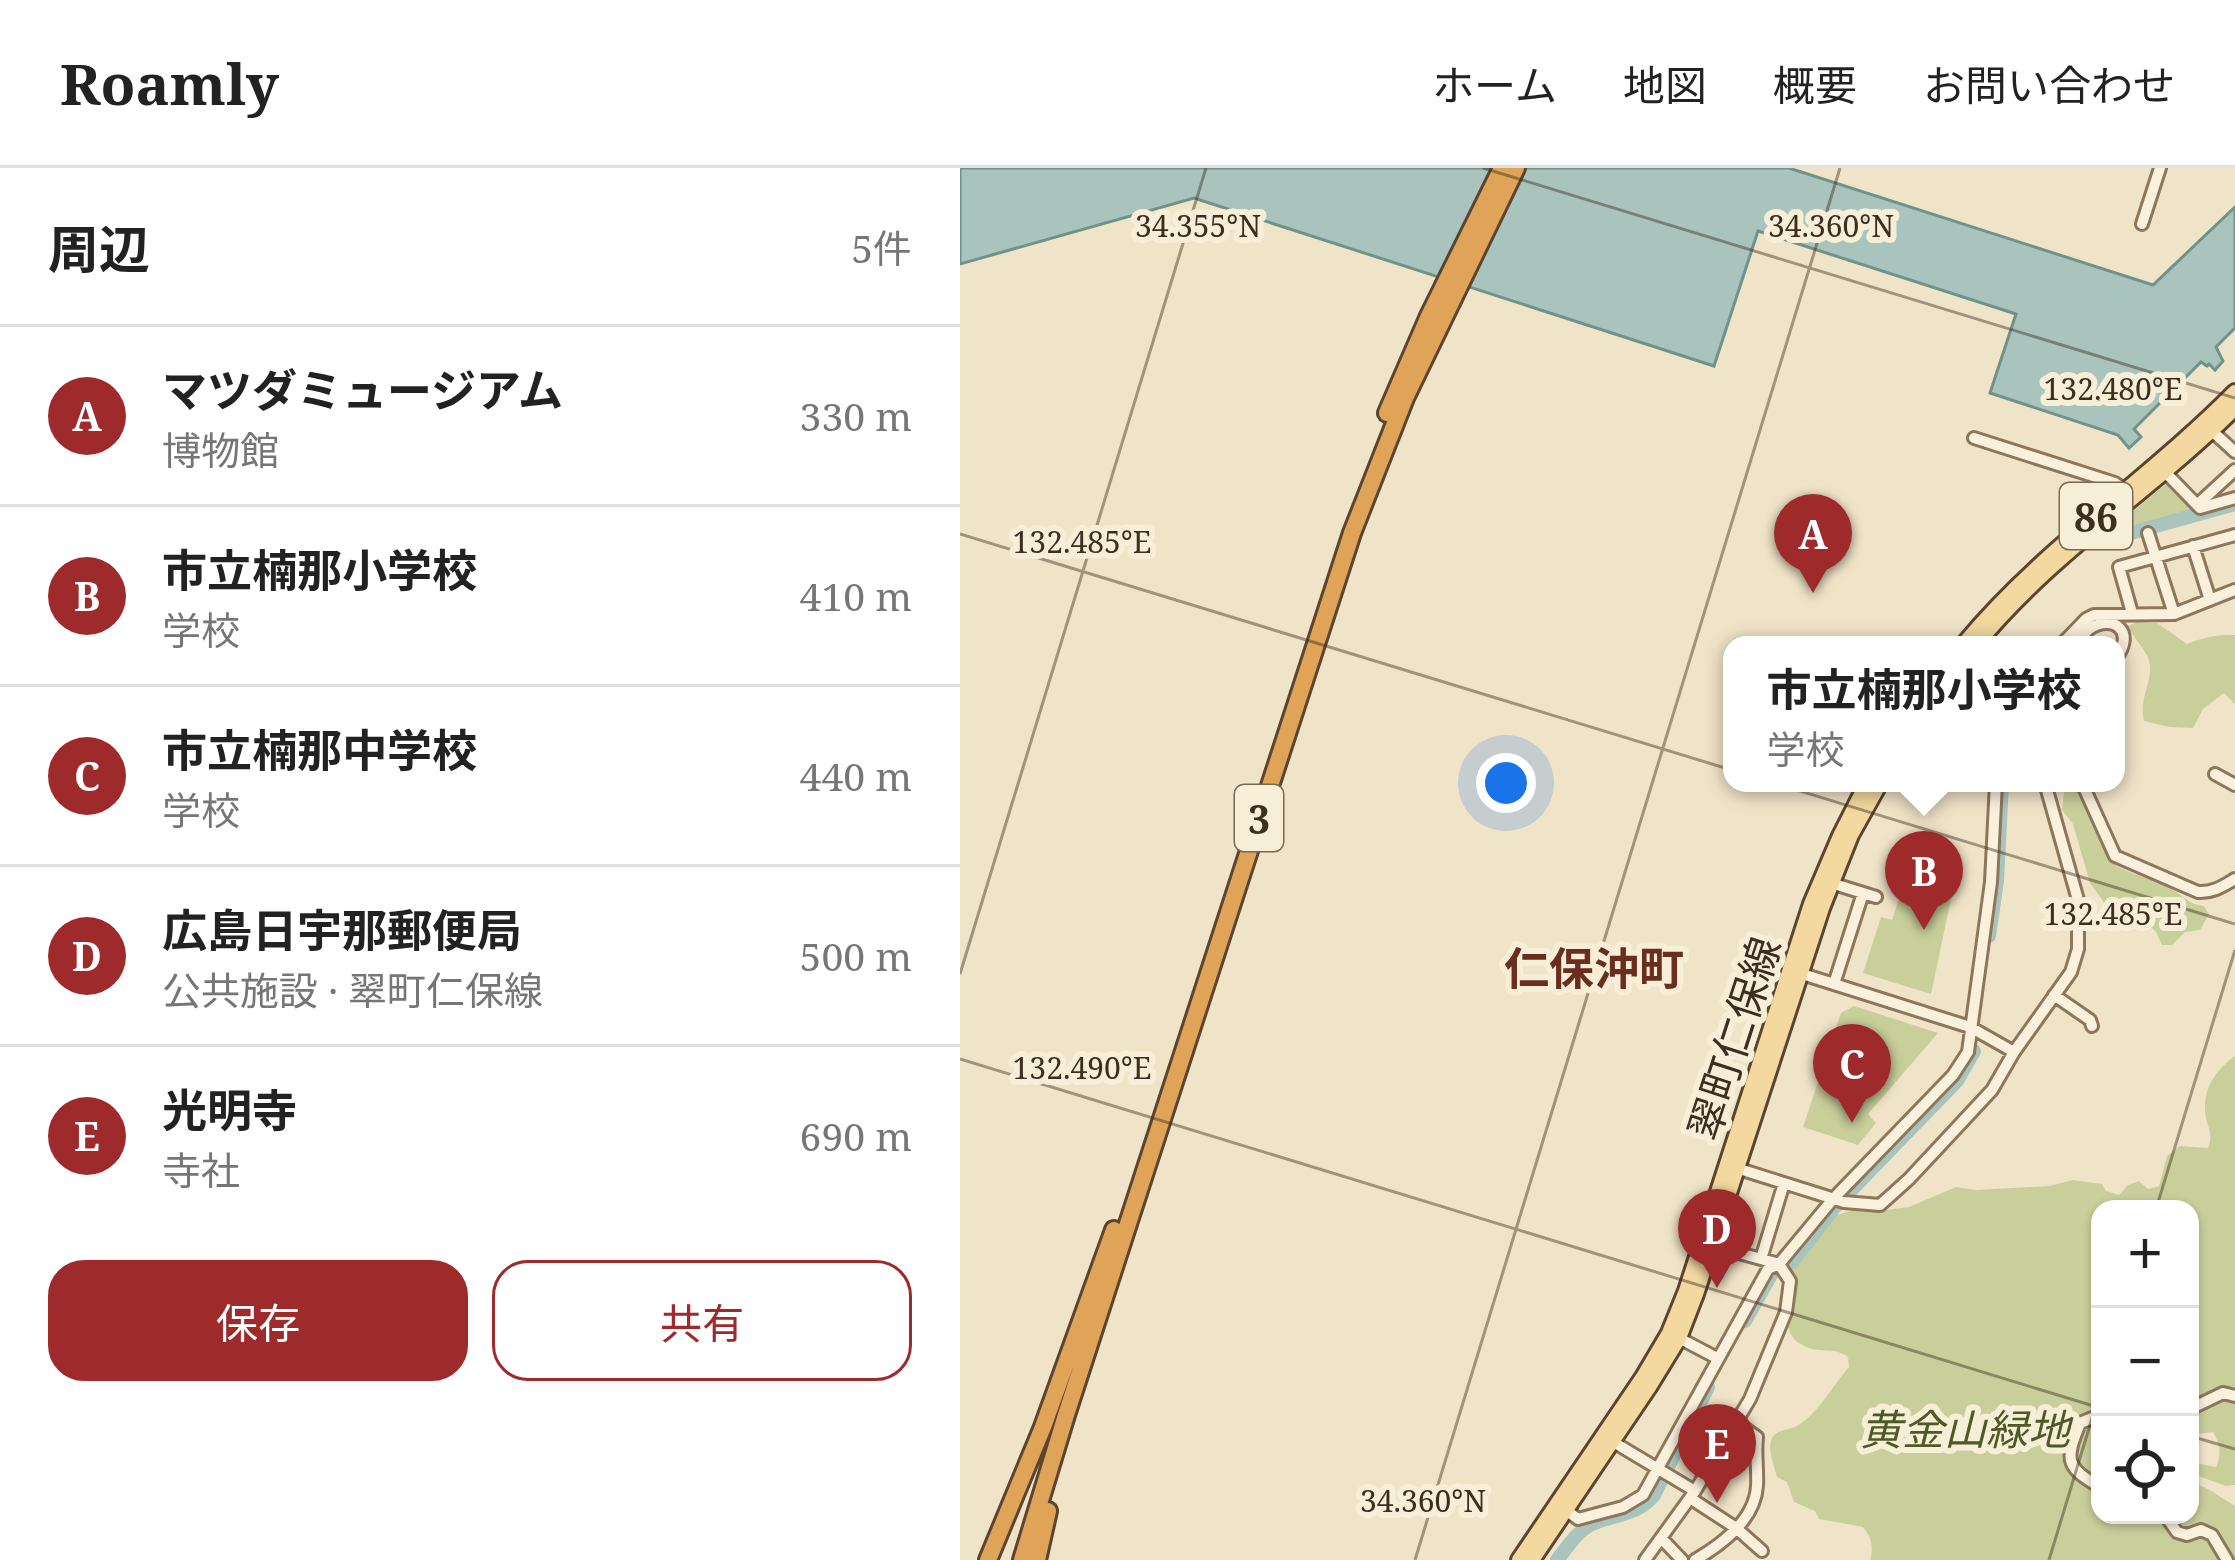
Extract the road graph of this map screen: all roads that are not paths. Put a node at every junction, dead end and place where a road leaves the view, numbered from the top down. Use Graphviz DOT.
graph roads {
  1 [pos="1502,168"];
  2 [pos="1516,168"];
  3 [pos="2160,168"];
  4 [pos="2143,224"];
  5 [pos="1435,318"];
  6 [pos="2224,378"];
  7 [pos="2235,392"];
  8 [pos="2235,408"];
  9 [pos="2212,431"];
  10 [pos="1973,438"];
  11 [pos="2235,452"];
  12 [pos="2235,470"];
  13 [pos="2166,472"];
  14 [pos="2130,495"];
  15 [pos="2235,498"];
  16 [pos="2197,505"];
  17 [pos="2148,533"];
  18 [pos="2235,535"];
  19 [pos="2193,546"];
  20 [pos="2155,556"];
  21 [pos="2235,590"];
  22 [pos="2210,600"];
  23 [pos="2132,613"];
  24 [pos="2174,614"];
  25 [pos="1984,636"];
  26 [pos="2070,636"];
  27 [pos="2082,636"];
  28 [pos="2125,645"];
  29 [pos="2215,774"];
  30 [pos="2235,785"];
  31 [pos="1862,792"];
  32 [pos="1875,792"];
  33 [pos="1995,792"];
  34 [pos="2048,792"];
  35 [pos="2085,792"];
  36 [pos="2235,879"];
  37 [pos="1832,883"];
  38 [pos="1862,893"];
  39 [pos="1876,897"];
  40 [pos="1795,972"];
  41 [pos="1834,984"];
  42 [pos="2054,995"];
  43 [pos="2092,1026"];
  44 [pos="1970,1027"];
  45 [pos="2014,1052"];
  46 [pos="1731,1167"];
  47 [pos="1784,1183"];
  48 [pos="1838,1200"];
  49 [pos="1114,1230"];
  50 [pos="1706,1244"];
  51 [pos="1761,1259"];
  52 [pos="1781,1266"];
  53 [pos="1096,1322"];
  54 [pos="1674,1335"];
  55 [pos="1717,1358"];
  56 [pos="2235,1396"];
  57 [pos="2199,1405"];
  58 [pos="2091,1419"];
  59 [pos="1736,1423"];
  60 [pos="1607,1438"];
  61 [pos="1663,1472"];
  62 [pos="2091,1482"];
  63 [pos="1693,1495"];
  64 [pos="1566,1510"];
  65 [pos="2171,1524"];
  66 [pos="1736,1528"];
  67 [pos="1661,1538"];
  68 [pos="1762,1551"];
  69 [pos="988,1560"];
  70 [pos="1012,1560"];
  71 [pos="1022,1560"];
  72 [pos="1035,1560"];
  73 [pos="1519,1560"];
  74 [pos="1532,1560"];
  75 [pos="1645,1560"];
  76 [pos="1682,1560"];
  77 [pos="1695,1560"];
  78 [pos="2227,1560"];
  1 -- 5 [label="highway, 3"];
  2 -- 5 [label="highway, 3"];
  3 -- 4 [label="street"];
  5 -- 49 [label="highway, 3"];
  5 -- 53 [label="highway, 3"];
  6 -- 7 [label="street"];
  7 -- 14 [label="main road, 86"];
  8 -- 9 [label="main road, 86"];
  9 -- 11 [label="street"];
  9 -- 13 [label="main road, 86"];
  10 -- 14 [label="street"];
  12 -- 16 [label="street"];
  13 -- 14 [label="main road, 86"];
  13 -- 16 [label="street"];
  14 -- 25 [label="main road, 86"];
  15 -- 16 [label="street"];
  17 -- 20 [label="street"];
  18 -- 19 [label="street"];
  19 -- 20 [label="street"];
  19 -- 22 [label="street"];
  20 -- 23 [label="street"];
  20 -- 24 [label="street"];
  21 -- 22 [label="street"];
  22 -- 24 [label="street"];
  23 -- 24 [label="street"];
  23 -- 26 [label="street"];
  27 -- 28 [label="street"];
  29 -- 30 [label="street"];
  31 -- 40 [label="main road, 翠町仁保線"];
  32 -- 37 [label="main road, 翠町仁保線"];
  33 -- 44 [label="street"];
  34 -- 42 [label="street"];
  35 -- 36 [label="street"];
  37 -- 38 [label="street"];
  37 -- 40 [label="main road, 翠町仁保線"];
  38 -- 39 [label="street"];
  38 -- 41 [label="street"];
  40 -- 41 [label="street"];
  40 -- 46 [label="main road, 翠町仁保線"];
  41 -- 44 [label="street"];
  42 -- 43 [label="street"];
  42 -- 45 [label="street"];
  44 -- 45 [label="street"];
  44 -- 48 [label="street"];
  45 -- 48 [label="street"];
  46 -- 47 [label="street"];
  46 -- 50 [label="main road, 翠町仁保線"];
  47 -- 48 [label="street"];
  47 -- 51 [label="street"];
  48 -- 52 [label="street"];
  49 -- 69 [label="highway"];
  49 -- 70 [label="highway, 3"];
  50 -- 51 [label="street"];
  50 -- 54 [label="main road, 翠町仁保線"];
  51 -- 52 [label="street"];
  52 -- 55 [label="street"];
  52 -- 59 [label="street"];
  53 -- 71 [label="highway, 3"];
  53 -- 72 [label="highway"];
  54 -- 55 [label="street"];
  54 -- 60 [label="main road, 翠町仁保線"];
  55 -- 61 [label="street"];
  56 -- 57 [label="street"];
  58 -- 62 [label="street"];
  59 -- 63 [label="street"];
  59 -- 66 [label="street"];
  60 -- 61 [label="street"];
  60 -- 64 [label="main road, 翠町仁保線"];
  60 -- 73 [label="main road, 翠町仁保線"];
  61 -- 63 [label="street"];
  61 -- 64 [label="street"];
  63 -- 66 [label="street"];
  63 -- 67 [label="street"];
  64 -- 74 [label="main road, 翠町仁保線"];
  65 -- 78 [label="street"];
  66 -- 68 [label="street"];
  66 -- 77 [label="street"];
  67 -- 75 [label="street"];
  67 -- 76 [label="street"];
}
